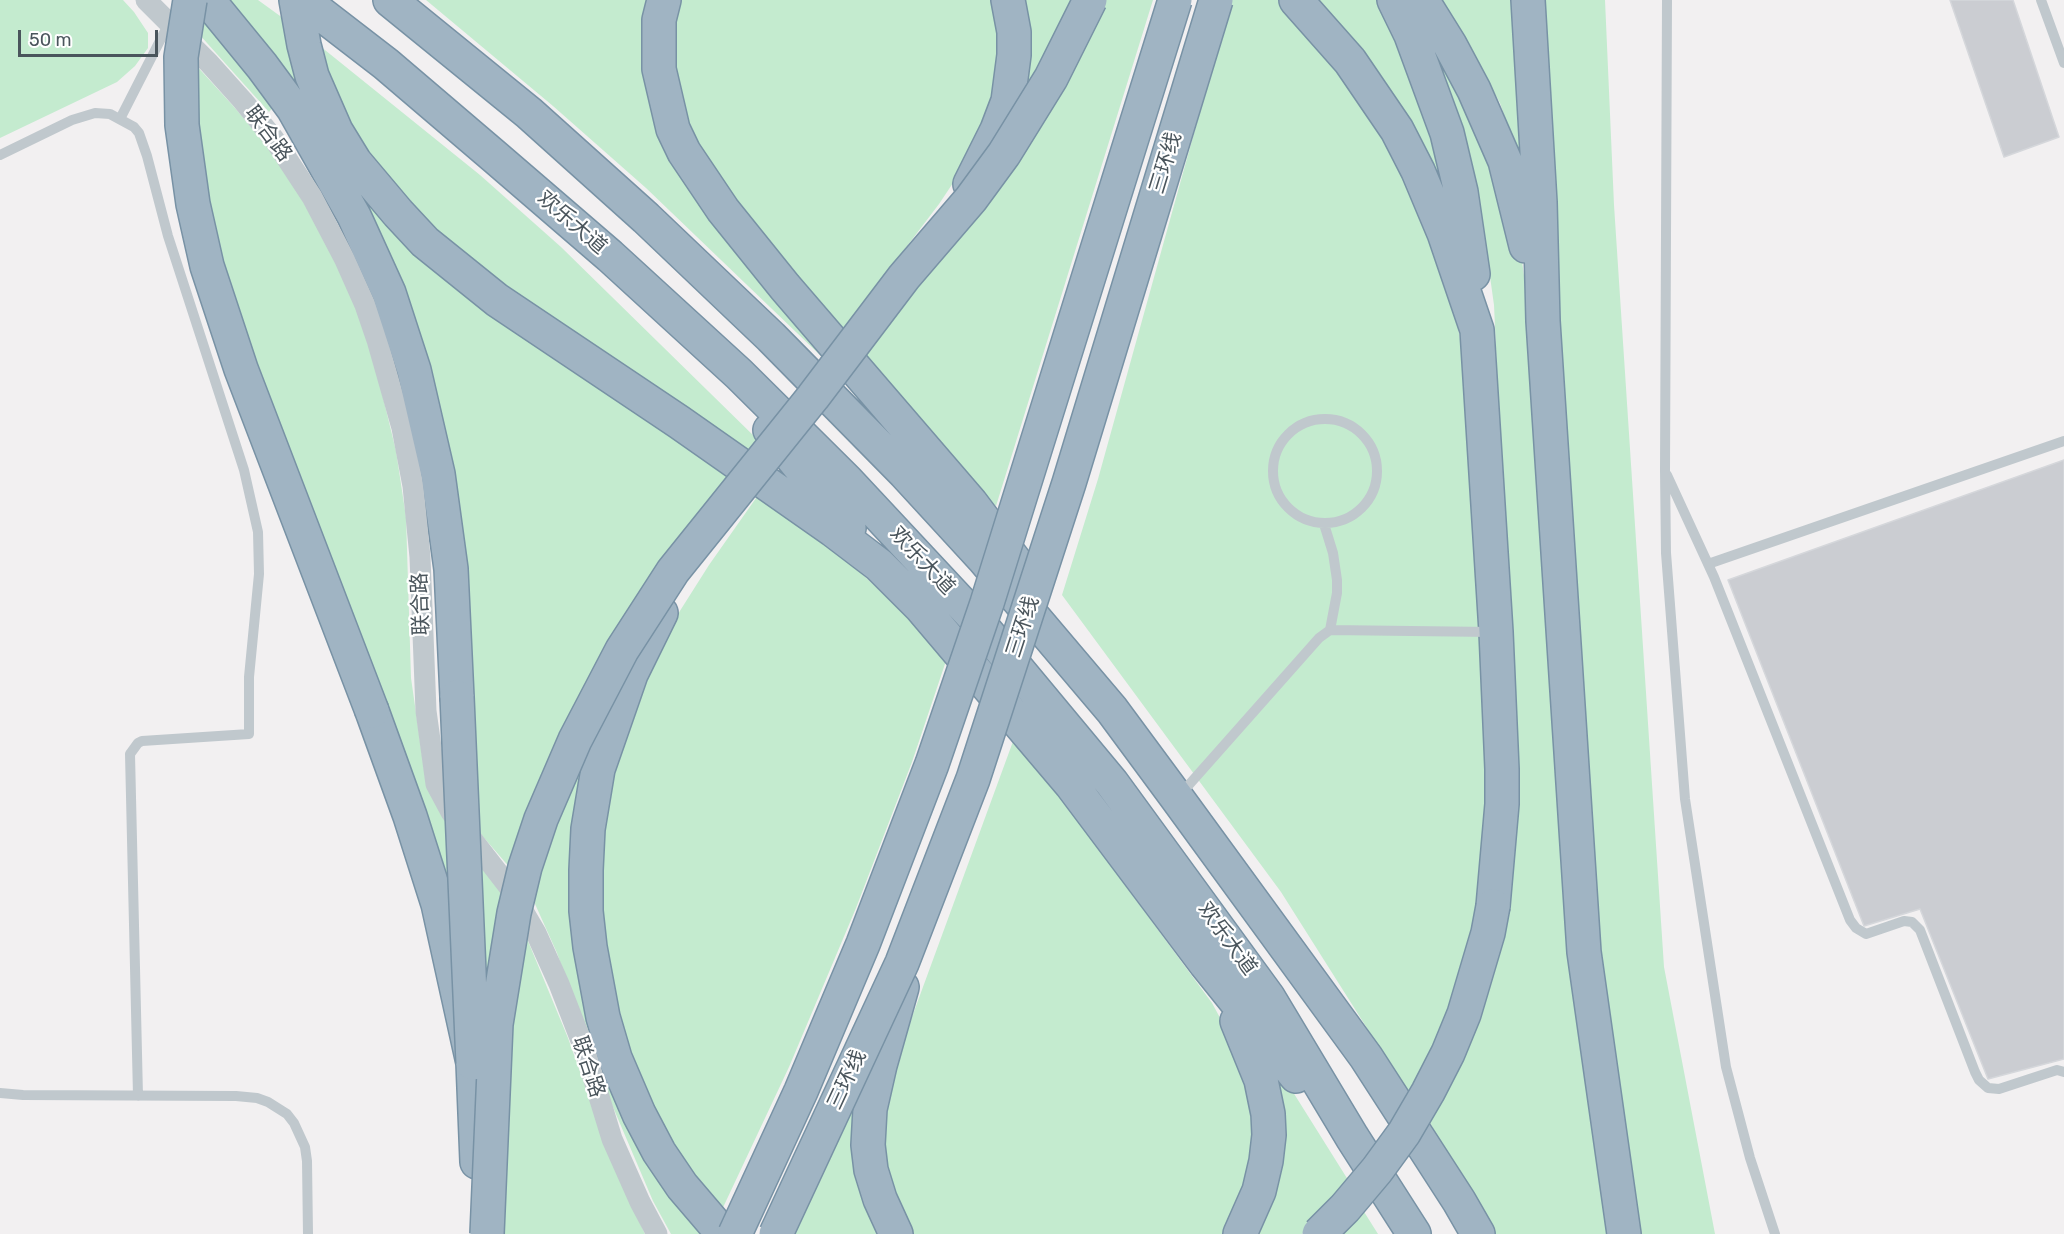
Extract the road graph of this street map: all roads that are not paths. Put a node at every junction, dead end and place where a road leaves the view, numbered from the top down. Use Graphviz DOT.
graph roads {
  1 [pos="146,0"];
  2 [pos="208,0"];
  3 [pos="296,0"];
  4 [pos="303,0"];
  5 [pos="390,0"];
  6 [pos="1008,0"];
  7 [pos="1090,0"];
  8 [pos="1175,0"];
  9 [pos="1216,0"];
  10 [pos="1296,0"];
  11 [pos="1395,0"];
  12 [pos="1422,0"];
  13 [pos="1528,0"];
  14 [pos="1667,0"];
  15 [pos="2041,0"];
  16 [pos="664,1"];
  17 [pos="179,11"];
  18 [pos="2064,63"];
  19 [pos="120,119"];
  20 [pos="0,155"];
  21 [pos="943,229"];
  22 [pos="1543,321"];
  23 [pos="1477,330"];
  24 [pos="739,374"];
  25 [pos="2064,441"];
  26 [pos="1665,470"];
  27 [pos="738,490"];
  28 [pos="1324,524"];
  29 [pos="1708,564"];
  30 [pos="879,565"];
  31 [pos="1330,630"];
  32 [pos="1496,632"];
  33 [pos="1112,710"];
  34 [pos="1177,798"];
  35 [pos="929,897"];
  36 [pos="1206,964"];
  37 [pos="473,1063"];
  38 [pos="2064,1072"];
  39 [pos="0,1093"];
  40 [pos="138,1096"];
  41 [pos="1352,1137"];
  42 [pos="308,1234"];
  43 [pos="480,1234"];
  44 [pos="487,1234"];
  45 [pos="657,1234"];
  46 [pos="723,1234"];
  47 [pos="735,1234"];
  48 [pos="776,1234"];
  49 [pos="896,1234"];
  50 [pos="1240,1234"];
  51 [pos="1319,1234"];
  52 [pos="1414,1234"];
  53 [pos="1478,1234"];
  54 [pos="1624,1234"];
  55 [pos="1775,1234"];
  1 -- 17 [label="street, 联合路"];
  2 -- 37 [label="highway, bridge"];
  3 -- 30 [label="highway"];
  4 -- 24 [label="highway, 欢乐大道"];
  5 -- 33 [label="highway, 欢乐大道"];
  6 -- 21 [label="highway, bridge"];
  7 -- 21 [label="highway, bridge"];
  8 -- 47 [label="highway, 三环线, bridge"];
  9 -- 35 [label="highway, 三环线, bridge"];
  10 -- 23 [label="highway"];
  11 -- 23 [label="highway"];
  12 -- 22 [label="highway"];
  13 -- 22 [label="highway"];
  14 -- 26 [label="lane"];
  15 -- 18 [label="lane"];
  16 -- 33 [label="highway"];
  17 -- 19 [label="lane"];
  17 -- 37 [label="highway, bridge"];
  17 -- 45 [label="street, 联合路"];
  19 -- 20 [label="lane"];
  19 -- 40 [label="lane"];
  21 -- 27 [label="highway, bridge"];
  22 -- 54 [label="highway"];
  23 -- 32 [label="highway"];
  24 -- 30 [label="highway"];
  24 -- 41 [label="highway, 欢乐大道"];
  25 -- 29 [label="lane"];
  26 -- 29 [label="lane"];
  26 -- 55 [label="lane"];
  27 -- 44 [label="highway, bridge"];
  27 -- 46 [label="highway, bridge"];
  28 -- 28 [label="lane"];
  28 -- 31 [label="lane"];
  29 -- 38 [label="lane"];
  30 -- 36 [label="highway"];
  31 -- 32 [label="lane"];
  31 -- 34 [label="lane"];
  32 -- 51 [label="highway, bridge"];
  33 -- 34 [label="highway, 欢乐大道"];
  34 -- 53 [label="highway, 欢乐大道"];
  35 -- 48 [label="highway, 三环线, bridge"];
  35 -- 49 [label="highway, bridge"];
  36 -- 41 [label="highway"];
  36 -- 50 [label="highway"];
  37 -- 43 [label="highway"];
  39 -- 40 [label="lane"];
  40 -- 42 [label="lane"];
  41 -- 52 [label="highway, 欢乐大道"];
}
